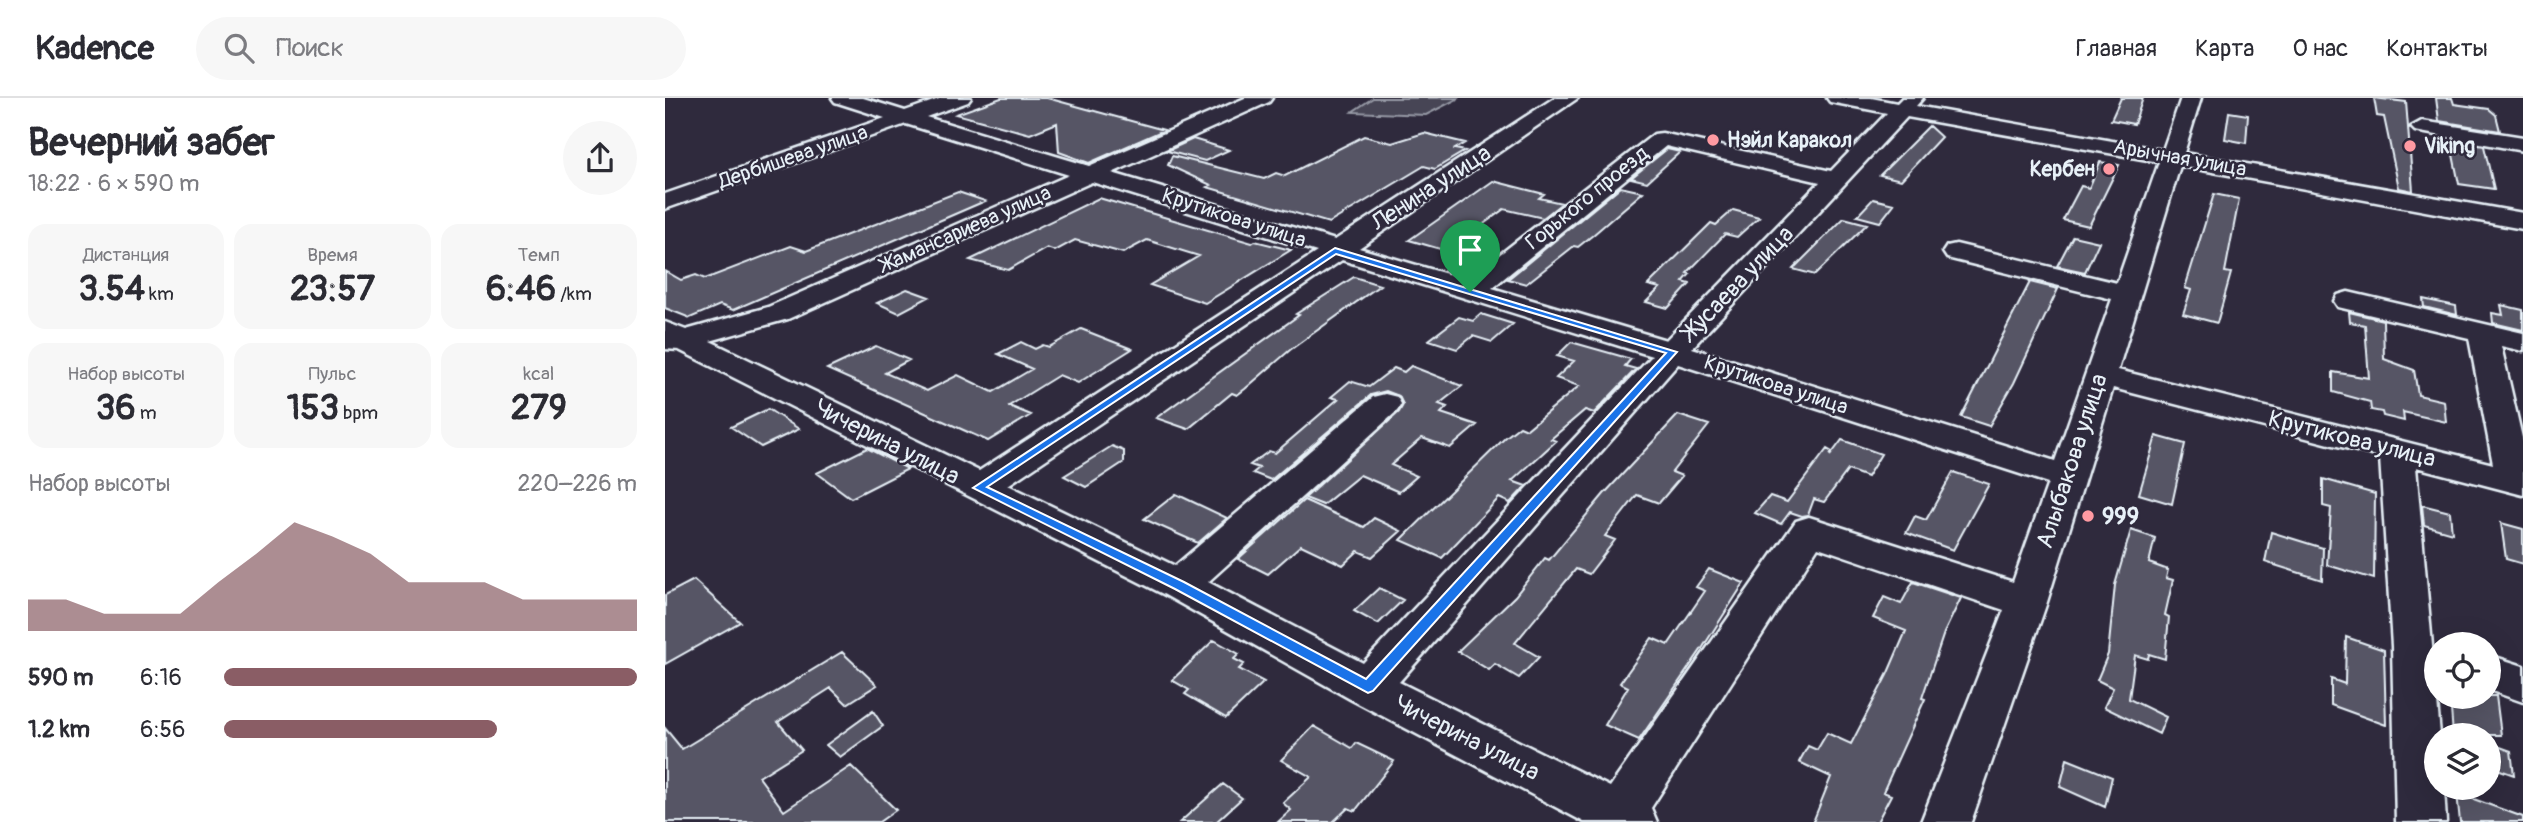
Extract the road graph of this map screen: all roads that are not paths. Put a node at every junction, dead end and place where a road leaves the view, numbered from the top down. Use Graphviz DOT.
graph roads {
  1 [pos="842,98"];
  2 [pos="961,98"];
  3 [pos="1262,98"];
  4 [pos="1568,98"];
  5 [pos="1837,98"];
  6 [pos="2191,98"];
  7 [pos="1908,104"];
  8 [pos="907,117"];
  9 [pos="2421,124"];
  10 [pos="2523,144"];
  11 [pos="2172,156"];
  12 [pos="1093,173"];
  13 [pos="1838,178"];
  14 [pos="665,202"];
  15 [pos="2523,220"];
  16 [pos="1335,251"];
  17 [pos="1956,252"];
  18 [pos="1470,292"];
  19 [pos="2127,294"];
  20 [pos="2348,301"];
  21 [pos="2483,333"];
  22 [pos="671,338"];
  23 [pos="2523,342"];
  24 [pos="1672,352"];
  25 [pos="2100,374"];
  26 [pos="1385,404"];
  27 [pos="2397,451"];
  28 [pos="2067,477"];
  29 [pos="2519,482"];
  30 [pos="979,488"];
  31 [pos="1179,585"];
  32 [pos="2027,603"];
  33 [pos="2424,643"];
  34 [pos="2501,676"];
  35 [pos="2523,684"];
  36 [pos="1368,687"];
  37 [pos="2424,693"];
  38 [pos="1625,819"];
  39 [pos="1946,822"];
  40 [pos="2421,822"];
  1 -- 8 [label="street, Крутикова улица"];
  2 -- 8 [label="street, Дербишева улица"];
  3 -- 12 [label="street, Жамансариева улица"];
  4 -- 16 [label="street, Ленина улица"];
  5 -- 7 [label="street, Арычная улица"];
  6 -- 11 [label="street, Алыбакова улица"];
  7 -- 11 [label="street, Арычная улица"];
  7 -- 13 [label="street, Жусаева улица"];
  8 -- 12 [label="street, Крутикова улица"];
  8 -- 14 [label="street, Дербишева улица"];
  9 -- 10 [label="street"];
  11 -- 15 [label="street, Арычная улица"];
  11 -- 19 [label="street, Алыбакова улица"];
  12 -- 16 [label="street, Крутикова улица"];
  12 -- 22 [label="street, Жамансариева улица"];
  13 -- 18 [label="street, Горького проезд"];
  13 -- 24 [label="street, Жусаева улица"];
  16 -- 18 [label="street, Крутикова улица"];
  16 -- 30 [label="street, Ленина улица"];
  17 -- 19 [label="street"];
  18 -- 24 [label="street, Крутикова улица"];
  19 -- 25 [label="street, Алыбакова улица"];
  20 -- 21 [label="street"];
  21 -- 23 [label="street"];
  21 -- 29 [label="street"];
  22 -- 30 [label="street, Чичерина улица"];
  24 -- 28 [label="street, Крутикова улица"];
  24 -- 36 [label="street, Жусаева улица"];
  25 -- 27 [label="street, Крутикова улица"];
  25 -- 28 [label="street, Алыбакова улица"];
  26 -- 31 [label="street"];
  27 -- 29 [label="street, Крутикова улица"];
  27 -- 33 [label="street"];
  28 -- 32 [label="street, Алыбакова улица"];
  30 -- 31 [label="street, Чичерина улица"];
  31 -- 36 [label="street, Чичерина улица"];
  32 -- 38 [label="street"];
  32 -- 39 [label="street, Алыбакова улица"];
  34 -- 35 [label="street"];
  36 -- 38 [label="street, Чичерина улица"];
  37 -- 40 [label="street"];
}
